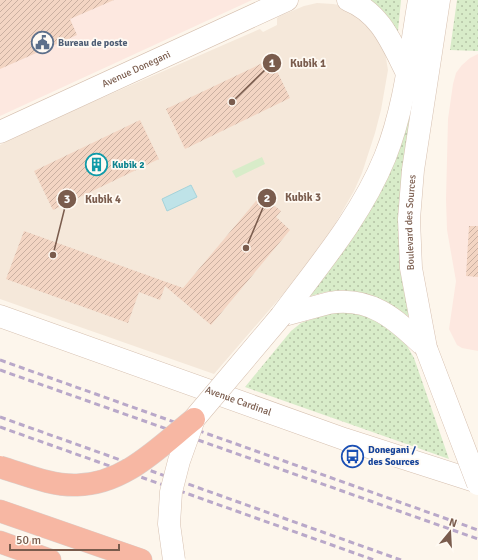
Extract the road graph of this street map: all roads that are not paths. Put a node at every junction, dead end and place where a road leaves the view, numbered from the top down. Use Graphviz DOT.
graph roads {
  1 [pos="296,0"];
  2 [pos="348,0"];
  3 [pos="419,0"];
  4 [pos="439,0"];
  5 [pos="280,4"];
  6 [pos="407,73"];
  7 [pos="0,132"];
  8 [pos="0,316"];
  9 [pos="281,316"];
  10 [pos="426,348"];
  11 [pos="194,419"];
  12 [pos="0,467"];
  13 [pos="478,483"];
  14 [pos="0,511"];
  15 [pos="0,542"];
  16 [pos="50,560"];
  17 [pos="141,560"];
  18 [pos="174,560"];
  1 -- 5 [label="main road, Avenue Donegani"];
  2 -- 6 [label="main road"];
  3 -- 6 [label="main road"];
  4 -- 10 [label="main road, Boulevard des Sources"];
  5 -- 7 [label="main road, Avenue Donegani"];
  6 -- 9 [label="main road"];
  8 -- 13 [label="main road, Avenue Cardinal"];
  9 -- 10 [label="main road"];
  9 -- 11 [label="main road, bridge"];
  10 -- 13 [label="main road, Boulevard des Sources, bridge"];
  11 -- 12 [label="highway, bridge"];
  11 -- 18 [label="main road, bridge"];
  14 -- 17 [label="highway"];
  15 -- 16 [label="highway"];
}
